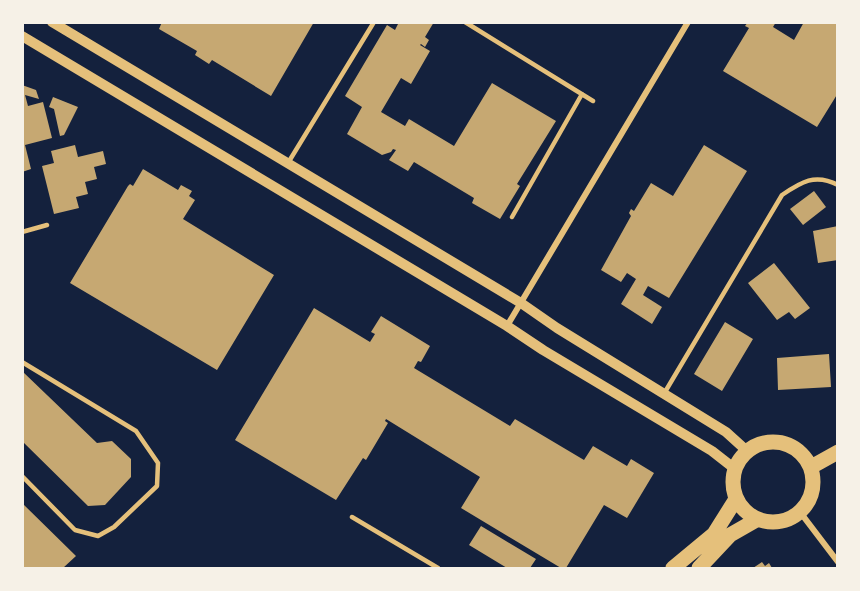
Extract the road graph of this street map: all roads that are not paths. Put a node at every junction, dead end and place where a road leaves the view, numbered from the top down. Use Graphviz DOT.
graph roads {
  1 [pos="52,22"];
  2 [pos="374,22"];
  3 [pos="465,22"];
  4 [pos="688,22"];
  5 [pos="22,36"];
  6 [pos="582,94"];
  7 [pos="593,101"];
  8 [pos="288,164"];
  9 [pos="837,185"];
  10 [pos="512,217"];
  11 [pos="47,225"];
  12 [pos="22,232"];
  13 [pos="521,303"];
  14 [pos="507,326"];
  15 [pos="22,362"];
  16 [pos="664,394"];
  17 [pos="747,451"];
  18 [pos="837,452"];
  19 [pos="811,467"];
  20 [pos="735,469"];
  21 [pos="22,476"];
  22 [pos="736,499"];
  23 [pos="800,512"];
  24 [pos="352,517"];
  25 [pos="758,519"];
  26 [pos="837,562"];
  27 [pos="438,568"];
  28 [pos="673,568"];
  29 [pos="699,568"];
  1 -- 8 [label="street"];
  2 -- 8 [label="lane"];
  3 -- 6 [label="lane"];
  4 -- 13 [label="street"];
  5 -- 14 [label="street"];
  6 -- 7 [label="lane"];
  6 -- 10 [label="lane"];
  8 -- 13 [label="street"];
  9 -- 16 [label="lane"];
  11 -- 12 [label="lane"];
  13 -- 14 [label="street"];
  13 -- 16 [label="street"];
  14 -- 20 [label="street"];
  15 -- 21 [label="lane"];
  16 -- 17 [label="street"];
  17 -- 19 [label="main road"];
  17 -- 20 [label="main road"];
  18 -- 19 [label="main road"];
  19 -- 23 [label="main road"];
  20 -- 22 [label="main road"];
  22 -- 25 [label="main road"];
  22 -- 28 [label="main road"];
  23 -- 25 [label="main road"];
  23 -- 26 [label="street"];
  24 -- 27 [label="lane"];
  25 -- 29 [label="main road"];
}
